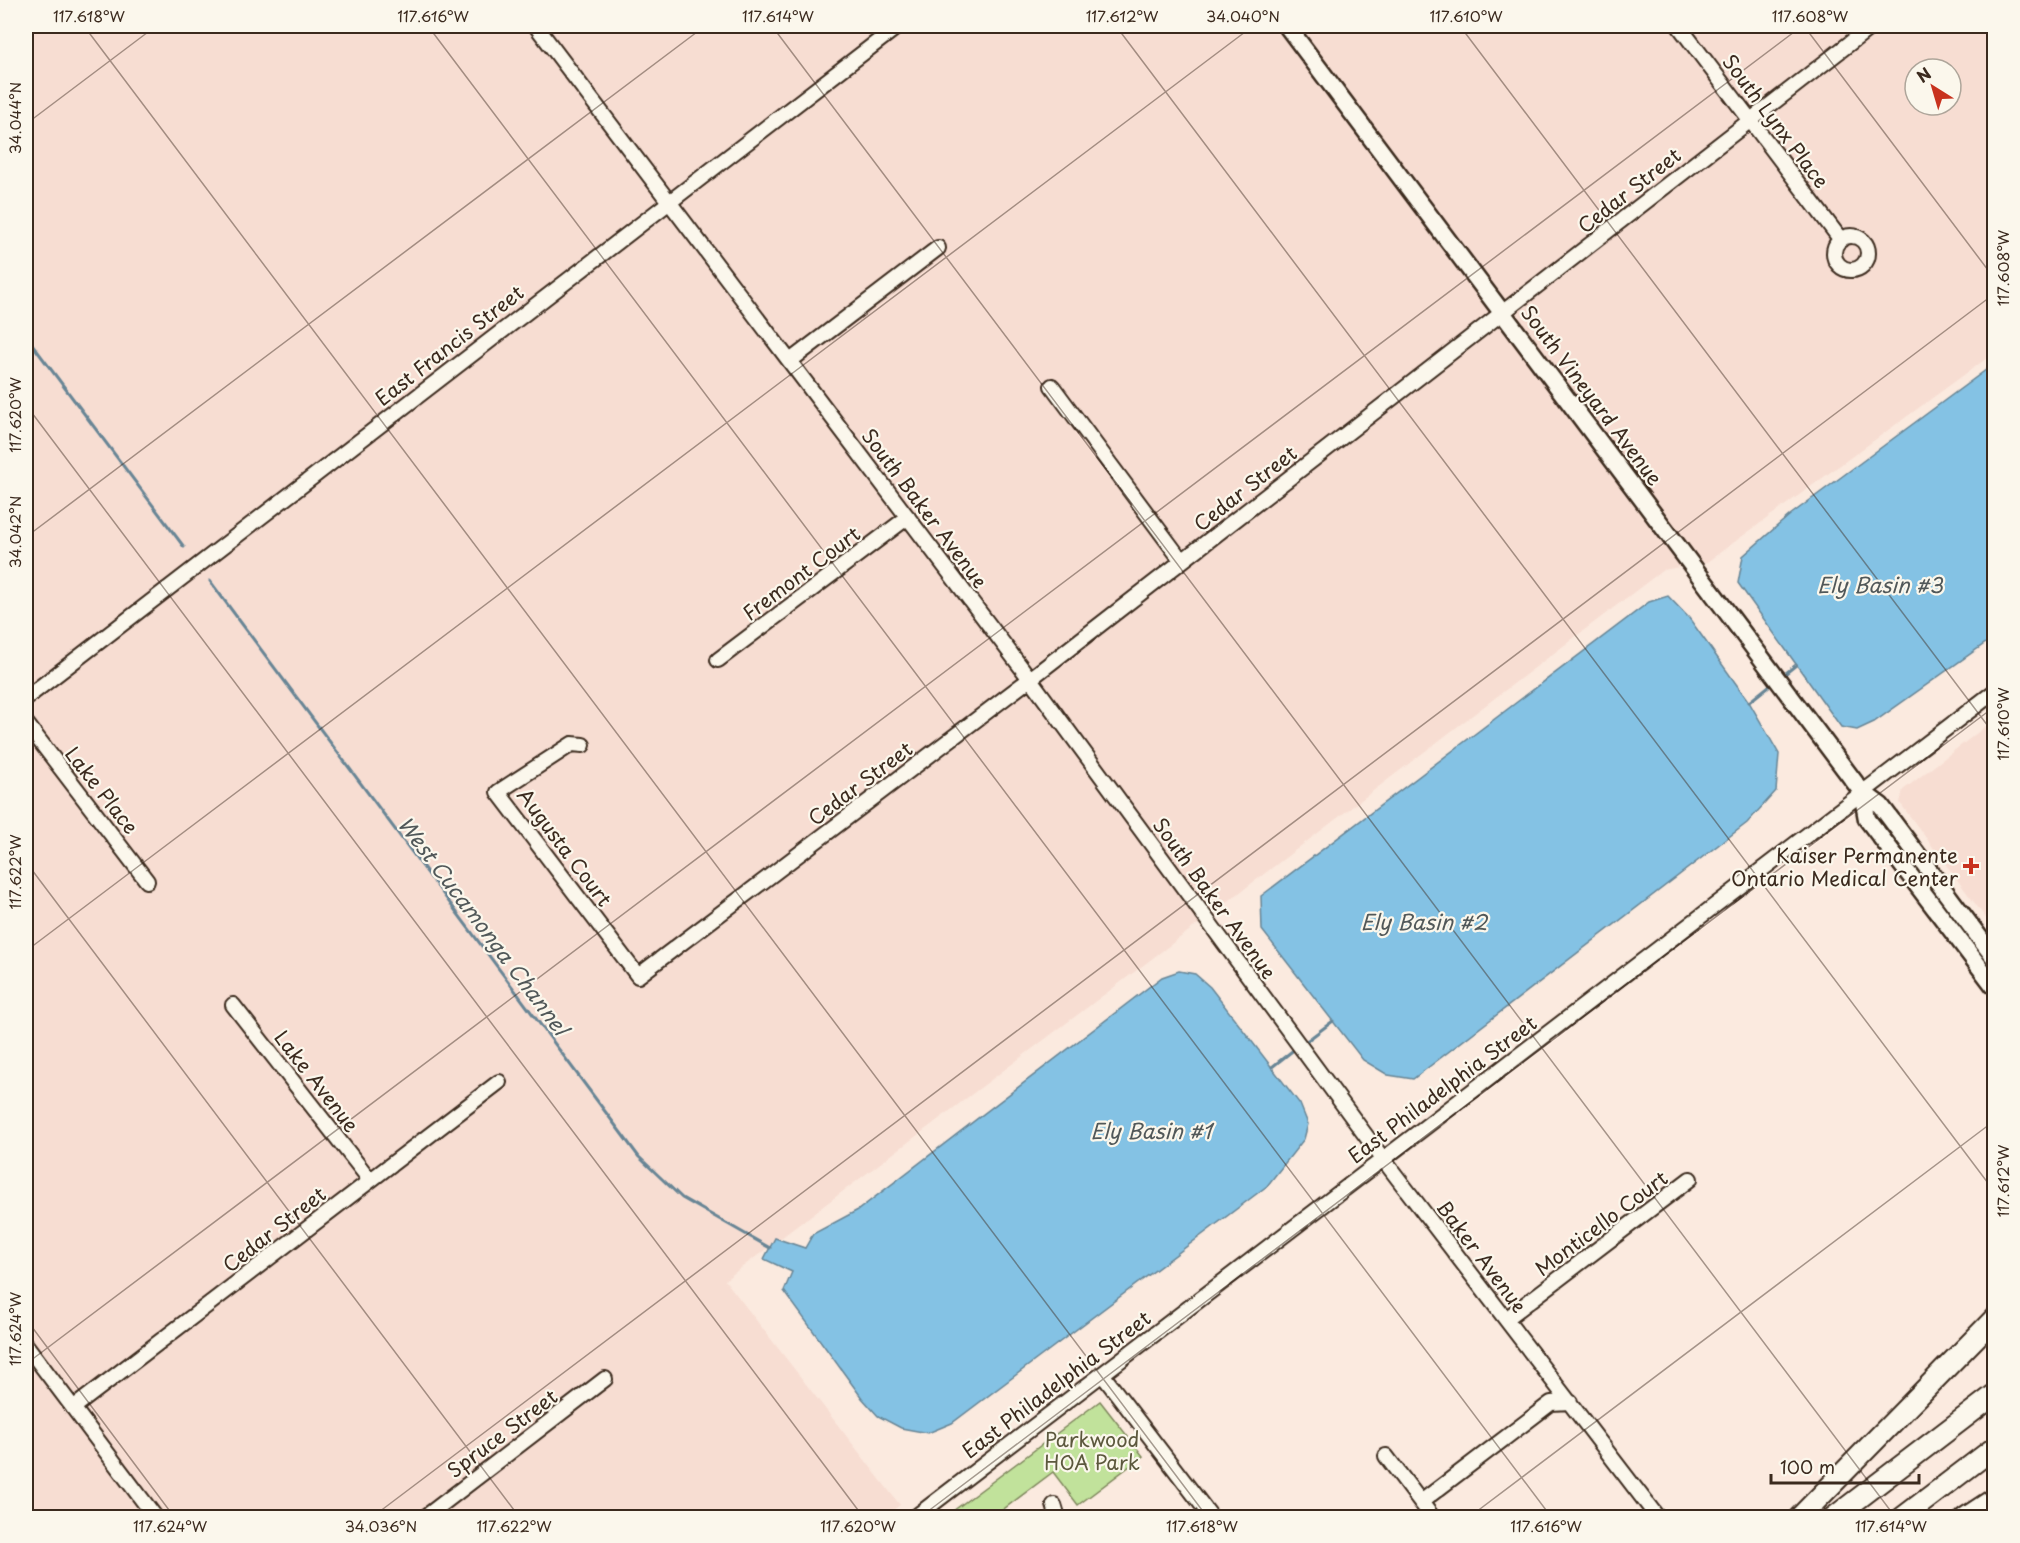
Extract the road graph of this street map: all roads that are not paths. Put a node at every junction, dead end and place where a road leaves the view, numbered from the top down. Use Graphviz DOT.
graph roads {
  1 [pos="536,26"];
  2 [pos="898,26"];
  3 [pos="1287,26"];
  4 [pos="1679,26"];
  5 [pos="1872,26"];
  6 [pos="1751,119"];
  7 [pos="669,200"];
  8 [pos="1841,240"];
  9 [pos="938,248"];
  10 [pos="1504,312"];
  11 [pos="790,361"];
  12 [pos="1052,386"];
  13 [pos="908,517"];
  14 [pos="1182,561"];
  15 [pos="717,660"];
  16 [pos="1030,679"];
  17 [pos="1995,692"];
  18 [pos="26,698"];
  19 [pos="26,723"];
  20 [pos="583,745"];
  21 [pos="1862,792"];
  22 [pos="147,881"];
  23 [pos="1995,957"];
  24 [pos="638,976"];
  25 [pos="1995,986"];
  26 [pos="233,1005"];
  27 [pos="1278,1017"];
  28 [pos="499,1082"];
  29 [pos="1383,1159"];
  30 [pos="1690,1179"];
  31 [pos="370,1180"];
  32 [pos="1506,1319"];
  33 [pos="1995,1319"];
  34 [pos="26,1345"];
  35 [pos="1102,1374"];
  36 [pos="605,1380"];
  37 [pos="1995,1395"];
  38 [pos="1570,1402"];
  39 [pos="73,1408"];
  40 [pos="1995,1448"];
  41 [pos="1386,1456"];
  42 [pos="1995,1499"];
  43 [pos="1421,1502"];
  44 [pos="156,1518"];
  45 [pos="424,1518"];
  46 [pos="914,1518"];
  47 [pos="1212,1518"];
  48 [pos="1433,1518"];
  49 [pos="1658,1518"];
  50 [pos="1799,1518"];
  51 [pos="1833,1518"];
  52 [pos="1902,1518"];
  53 [pos="1965,1518"];
  1 -- 7 [label="street, South Baker Avenue"];
  2 -- 7 [label="street, East Francis Street"];
  3 -- 10 [label="main road, South Vineyard Avenue"];
  4 -- 6 [label="street, South Lynx Place"];
  5 -- 6 [label="street, Cedar Street"];
  6 -- 8 [label="street, South Lynx Place"];
  6 -- 10 [label="street, Cedar Street"];
  7 -- 11 [label="street, South Baker Avenue"];
  7 -- 18 [label="street, East Francis Street"];
  9 -- 11 [label="street"];
  10 -- 14 [label="street, Cedar Street"];
  10 -- 21 [label="main road, South Vineyard Avenue"];
  11 -- 13 [label="street, South Baker Avenue"];
  12 -- 14 [label="street"];
  13 -- 15 [label="street, Fremont Court"];
  13 -- 16 [label="street, South Baker Avenue"];
  14 -- 16 [label="street, Cedar Street"];
  16 -- 24 [label="street, Cedar Street"];
  16 -- 27 [label="street, South Baker Avenue"];
  17 -- 21 [label="street, East Philadelphia Street"];
  19 -- 22 [label="street, Lake Place"];
  20 -- 24 [label="street, Augusta Court"];
  21 -- 23 [label="main road, South Vineyard Avenue"];
  21 -- 25 [label="main road, South Vineyard Avenue"];
  21 -- 29 [label="street, East Philadelphia Street"];
  26 -- 31 [label="street, Lake Avenue"];
  27 -- 29 [label="street, Baker Avenue"];
  28 -- 31 [label="street, Cedar Street"];
  29 -- 32 [label="street, Baker Avenue"];
  29 -- 35 [label="street, East Philadelphia Street"];
  30 -- 32 [label="street, Monticello Court"];
  31 -- 39 [label="street, Cedar Street"];
  32 -- 38 [label="street, Baker Avenue"];
  33 -- 50 [label="highway"];
  34 -- 39 [label="street"];
  35 -- 46 [label="street, East Philadelphia Street"];
  35 -- 47 [label="street"];
  36 -- 45 [label="street, Spruce Street"];
  37 -- 51 [label="highway"];
  38 -- 43 [label="street"];
  38 -- 49 [label="street, Baker Avenue"];
  39 -- 44 [label="street"];
  40 -- 52 [label="highway"];
  41 -- 43 [label="street"];
  42 -- 53 [label="highway"];
  43 -- 48 [label="street"];
}
